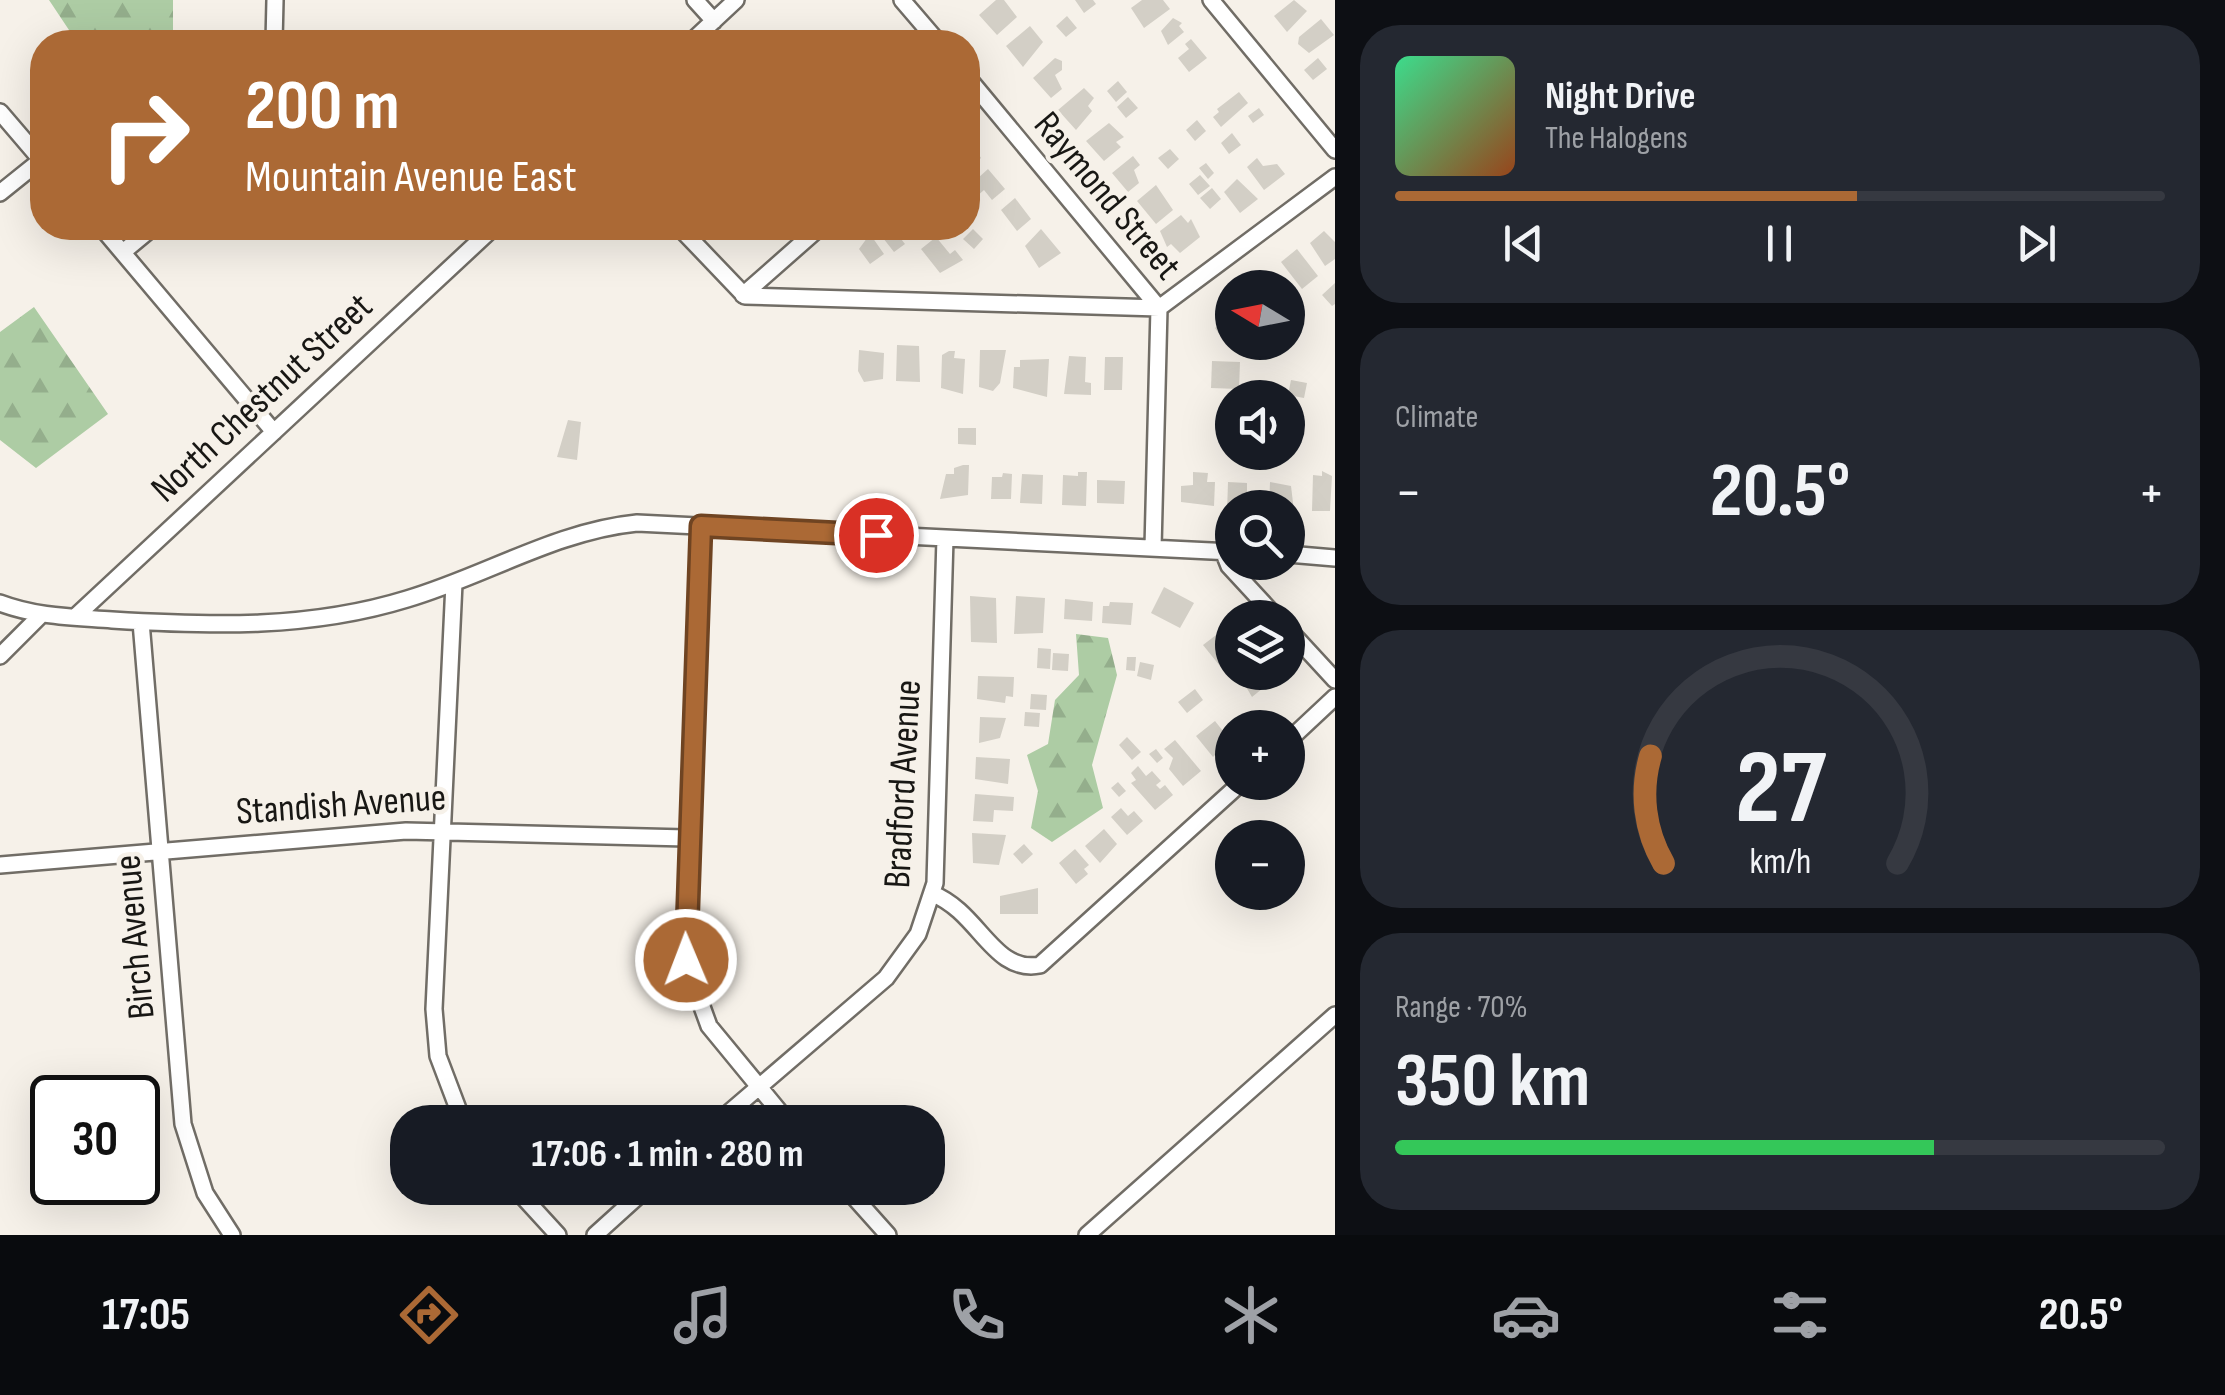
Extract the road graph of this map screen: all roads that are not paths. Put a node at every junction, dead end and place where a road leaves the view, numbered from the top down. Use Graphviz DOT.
graph roads {
  1 [pos="275,0"];
  2 [pos="695,0"];
  3 [pos="736,0"];
  4 [pos="902,0"];
  5 [pos="1211,0"];
  6 [pos="714,21"];
  7 [pos="274,30"];
  8 [pos="704,30"];
  9 [pos="928,30"];
  10 [pos="980,100"];
  11 [pos="0,112"];
  12 [pos="30,146"];
  13 [pos="1335,150"];
  14 [pos="30,169"];
  15 [pos="1335,178"];
  16 [pos="0,193"];
  17 [pos="112,240"];
  18 [pos="138,240"];
  19 [pos="480,240"];
  20 [pos="692,240"];
  21 [pos="805,240"];
  22 [pos="123,252"];
  23 [pos="744,294"];
  24 [pos="1159,308"];
  25 [pos="274,432"];
  26 [pos="701,526"];
  27 [pos="945,538"];
  28 [pos="1153,548"];
  29 [pos="1215,550"];
  30 [pos="1305,555"];
  31 [pos="1335,558"];
  32 [pos="1242,580"];
  33 [pos="454,584"];
  34 [pos="1260,600"];
  35 [pos="0,603"];
  36 [pos="41,615"];
  37 [pos="76,617"];
  38 [pos="141,622"];
  39 [pos="1305,647"];
  40 [pos="0,656"];
  41 [pos="1335,680"];
  42 [pos="1335,697"];
  43 [pos="1305,724"];
  44 [pos="1222,800"];
  45 [pos="443,830"];
  46 [pos="686,838"];
  47 [pos="161,850"];
  48 [pos="0,865"];
  49 [pos="932,894"];
  50 [pos="1335,1015"];
  51 [pos="756,1087"];
  52 [pos="455,1105"];
  53 [pos="736,1105"];
  54 [pos="772,1105"];
  55 [pos="531,1205"];
  56 [pos="628,1205"];
  57 [pos="861,1205"];
  58 [pos="232,1235"];
  59 [pos="558,1235"];
  60 [pos="595,1235"];
  61 [pos="888,1235"];
  62 [pos="1087,1235"];
  1 -- 7 [label="street"];
  2 -- 6 [label="street"];
  3 -- 6 [label="street"];
  4 -- 9 [label="street"];
  5 -- 13 [label="street"];
  6 -- 8 [label="street"];
  10 -- 24 [label="street, Raymond Street"];
  11 -- 12 [label="street"];
  14 -- 16 [label="street"];
  15 -- 24 [label="street"];
  17 -- 22 [label="street"];
  18 -- 22 [label="street"];
  19 -- 25 [label="street, North Chestnut Street"];
  20 -- 23 [label="street"];
  21 -- 23 [label="street"];
  22 -- 25 [label="street"];
  23 -- 24 [label="street"];
  24 -- 28 [label="street, Raymond Street"];
  25 -- 37 [label="street, North Chestnut Street"];
  26 -- 27 [label="street"];
  26 -- 33 [label="street"];
  26 -- 46 [label="street"];
  27 -- 28 [label="street"];
  27 -- 49 [label="street, Bradford Avenue"];
  28 -- 29 [label="street"];
  30 -- 31 [label="street"];
  32 -- 34 [label="street"];
  33 -- 38 [label="street"];
  33 -- 45 [label="street"];
  35 -- 36 [label="street"];
  36 -- 37 [label="street"];
  36 -- 40 [label="street"];
  37 -- 38 [label="street"];
  38 -- 47 [label="street, Birch Avenue"];
  39 -- 41 [label="street"];
  42 -- 43 [label="street"];
  44 -- 49 [label="street"];
  45 -- 46 [label="street, Standish Avenue"];
  45 -- 47 [label="street, Standish Avenue"];
  45 -- 52 [label="street"];
  46 -- 51 [label="street"];
  47 -- 48 [label="street, Standish Avenue"];
  47 -- 58 [label="street, Birch Avenue"];
  49 -- 51 [label="street, Bradford Avenue"];
  50 -- 62 [label="street"];
  51 -- 53 [label="street, Bradford Avenue"];
  51 -- 54 [label="street"];
  55 -- 59 [label="street"];
  56 -- 60 [label="street"];
  57 -- 61 [label="street"];
}
